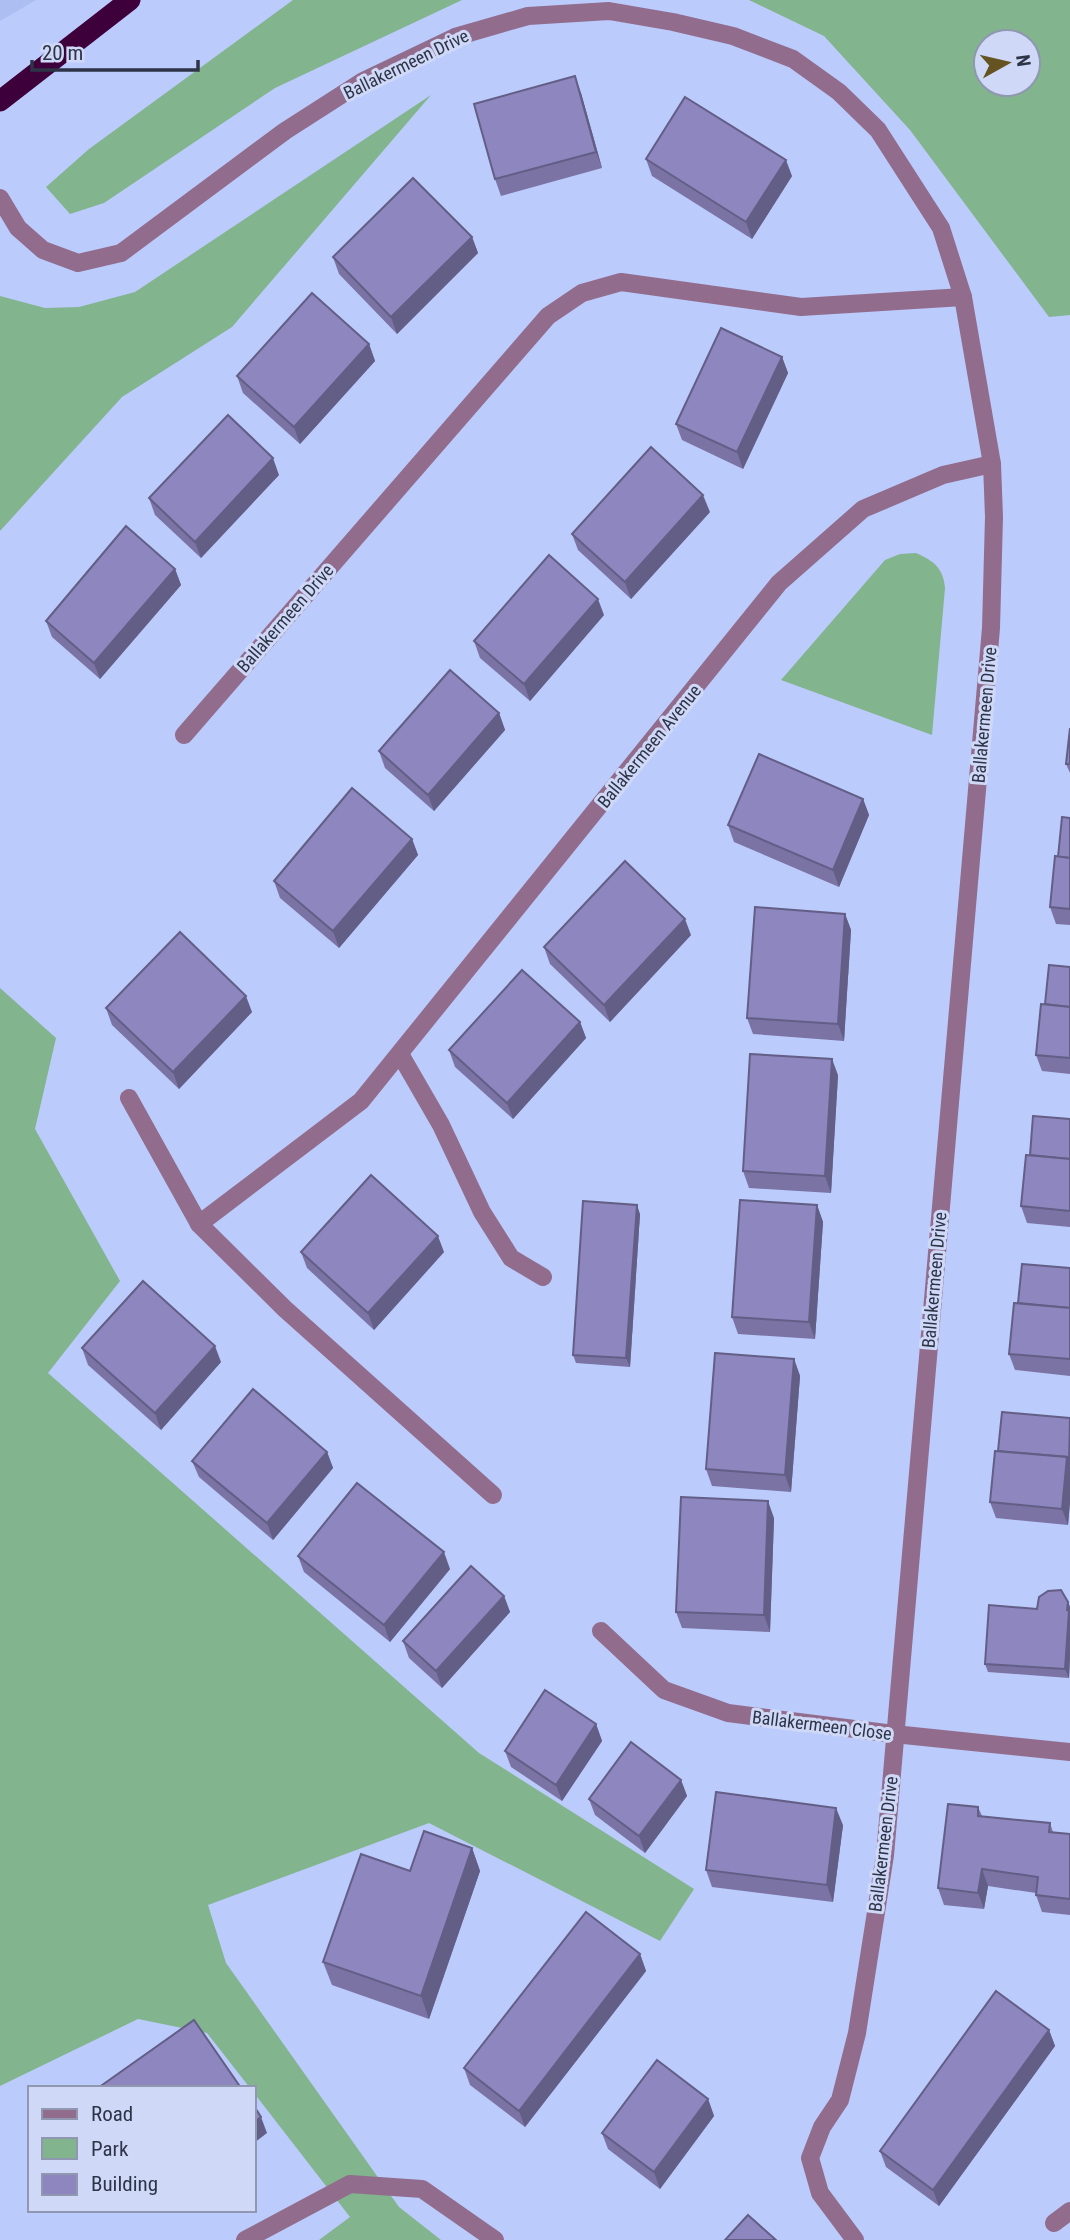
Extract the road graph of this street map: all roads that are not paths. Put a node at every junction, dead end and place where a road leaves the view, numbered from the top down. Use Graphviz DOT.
graph roads {
  1 [pos="130,0"];
  2 [pos="0,101"];
  3 [pos="0,198"];
  4 [pos="963,297"];
  5 [pos="992,464"];
  6 [pos="184,735"];
  7 [pos="400,1054"];
  8 [pos="129,1098"];
  9 [pos="199,1224"];
  10 [pos="543,1277"];
  11 [pos="494,1494"];
  12 [pos="601,1632"];
  13 [pos="894,1734"];
  14 [pos="1070,1752"];
  15 [pos="1070,2211"];
  16 [pos="1054,2223"];
  17 [pos="245,2240"];
  18 [pos="495,2240"];
  19 [pos="855,2240"];
  1 -- 2 [label="highway"];
  3 -- 4 [label="street, Ballakermeen Drive"];
  4 -- 5 [label="street, Ballakermeen Drive"];
  4 -- 6 [label="street, Ballakermeen Drive"];
  5 -- 7 [label="street, Ballakermeen Avenue"];
  5 -- 13 [label="street, Ballakermeen Drive"];
  7 -- 9 [label="street, Ballakermeen Avenue"];
  7 -- 10 [label="street"];
  8 -- 9 [label="street"];
  9 -- 11 [label="street"];
  12 -- 13 [label="street, Ballakermeen Close"];
  13 -- 14 [label="street, Ballakermeen Close"];
  13 -- 19 [label="street, Ballakermeen Drive"];
  15 -- 16 [label="street"];
  17 -- 18 [label="street"];
}
